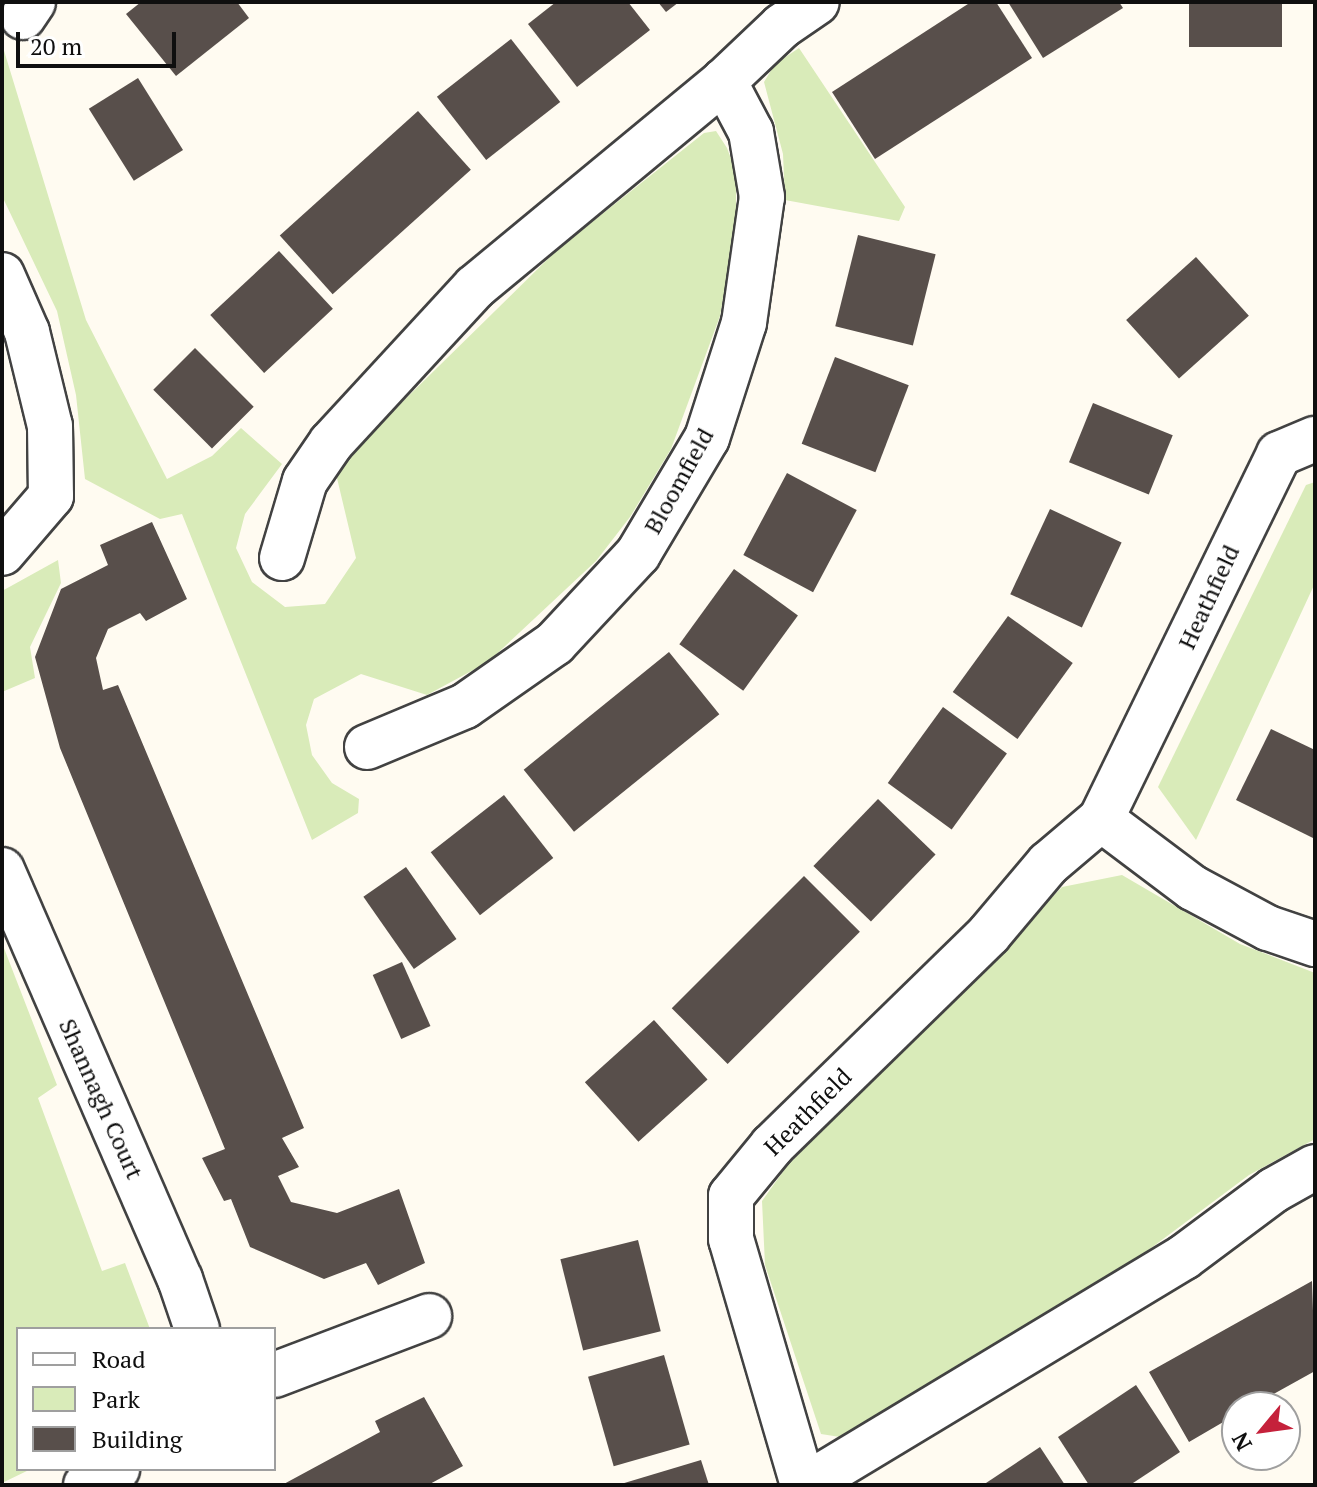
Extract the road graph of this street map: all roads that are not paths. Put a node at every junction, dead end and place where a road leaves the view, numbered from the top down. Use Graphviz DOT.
graph roads {
  1 [pos="817,2"];
  2 [pos="724,81"];
  3 [pos="2,275"];
  4 [pos="1315,439"];
  5 [pos="2,553"];
  6 [pos="282,558"];
  7 [pos="367,747"];
  8 [pos="1101,819"];
  9 [pos="2,870"];
  10 [pos="1315,944"];
  11 [pos="1315,1167"];
  12 [pos="429,1316"];
  13 [pos="196,1327"];
  14 [pos="276,1374"];
  15 [pos="113,1471"];
  16 [pos="86,1485"];
  17 [pos="805,1485"];
  1 -- 2 [label="street"];
  2 -- 6 [label="street"];
  2 -- 7 [label="street, Bloomfield"];
  3 -- 5 [label="street"];
  4 -- 8 [label="street, Heathfield"];
  8 -- 10 [label="street"];
  8 -- 17 [label="street, Heathfield"];
  9 -- 13 [label="street, Shannagh Court"];
  11 -- 17 [label="street, Heathfield"];
  12 -- 14 [label="street"];
  15 -- 16 [label="street"];
}
